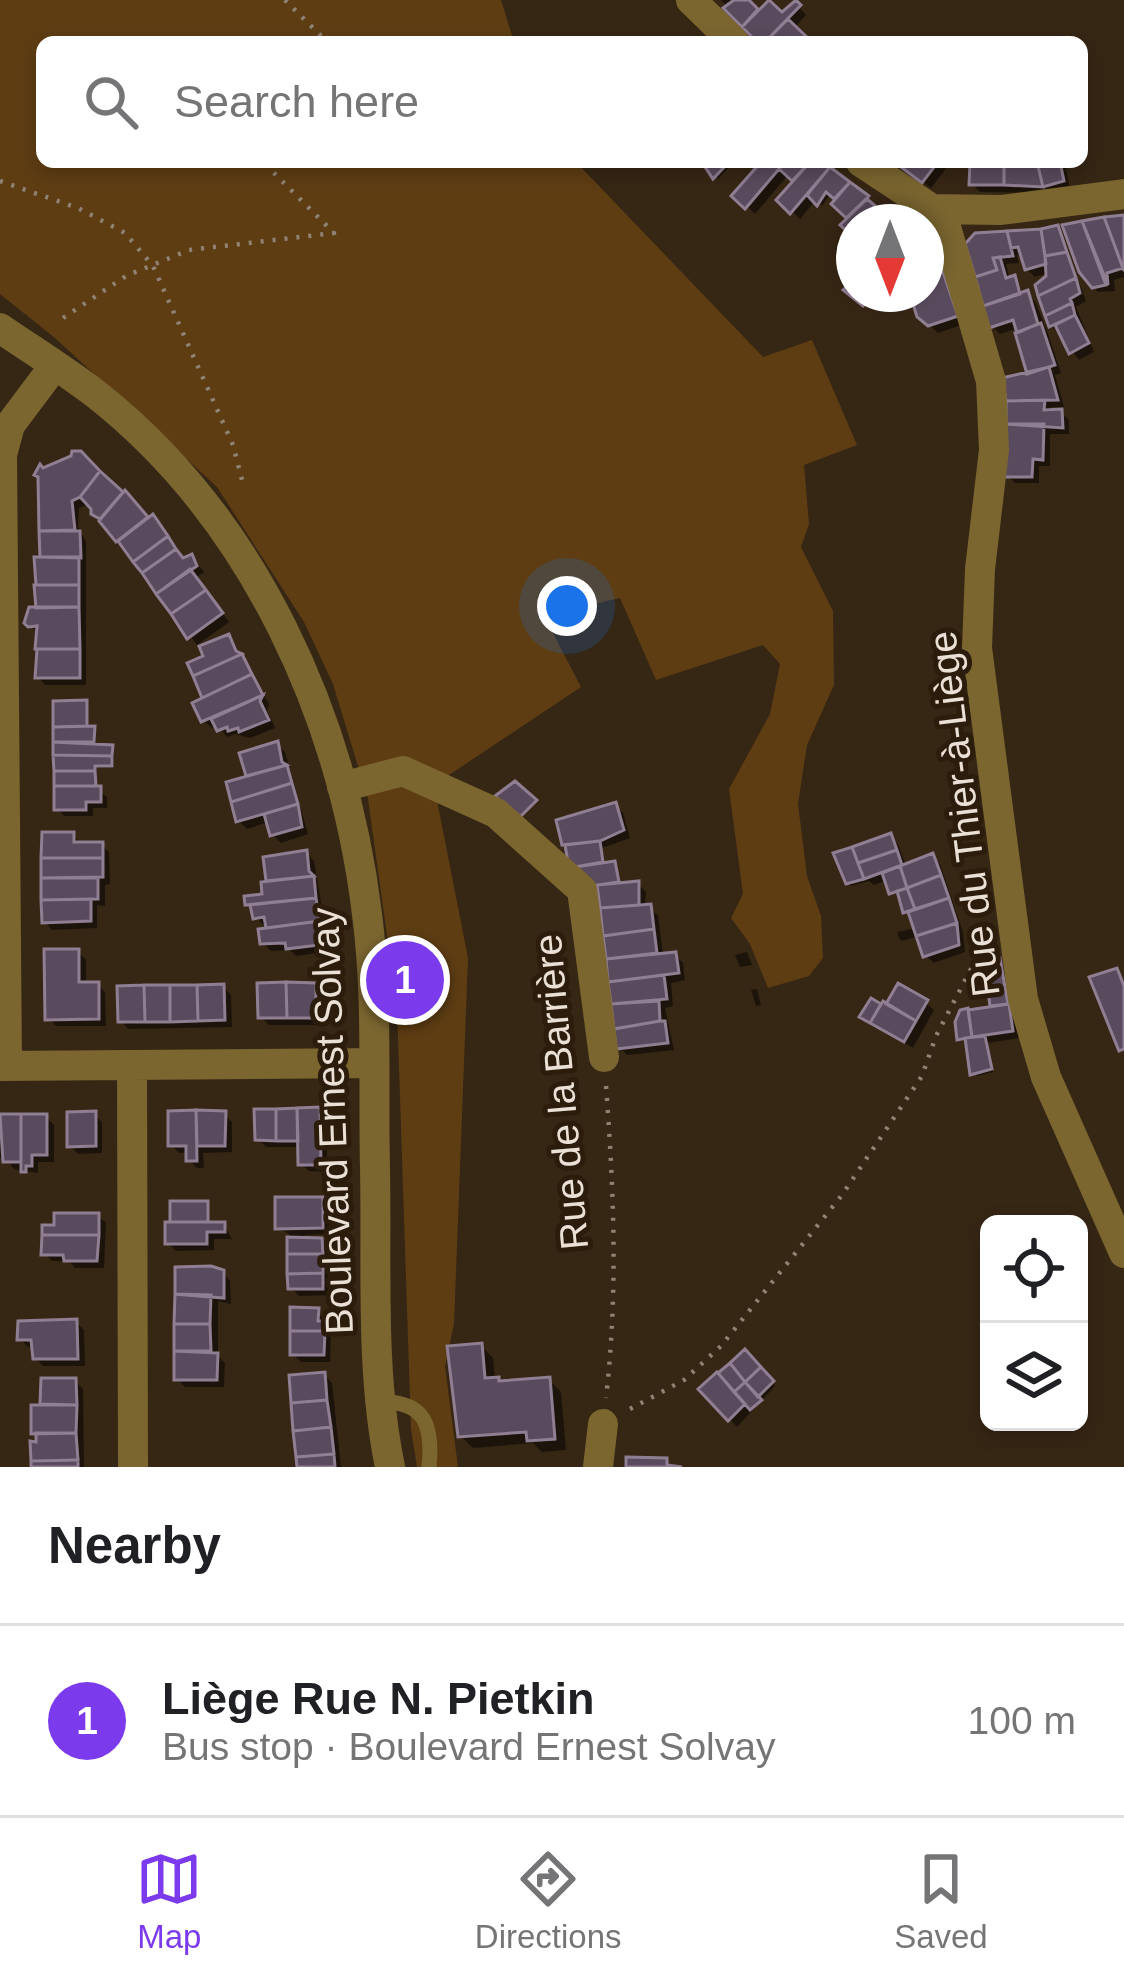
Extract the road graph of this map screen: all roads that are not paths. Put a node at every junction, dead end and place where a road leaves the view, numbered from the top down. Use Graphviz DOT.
graph roads {
  1 [pos="691,0"];
  2 [pos="728,36"];
  3 [pos="870,168"];
  4 [pos="1124,194"];
  5 [pos="922,204"];
  6 [pos="944,210"];
  7 [pos="944,220"];
  8 [pos="0,328"];
  9 [pos="56,365"];
  10 [pos="342,787"];
  11 [pos="604,1057"];
  12 [pos="373,1063"];
  13 [pos="132,1065"];
  14 [pos="4,1066"];
  15 [pos="1124,1253"];
  16 [pos="381,1402"];
  17 [pos="603,1424"];
  18 [pos="133,1467"];
  19 [pos="390,1467"];
  20 [pos="429,1467"];
  21 [pos="598,1467"];
  1 -- 2 [label="street"];
  3 -- 5 [label="street"];
  4 -- 6 [label="street"];
  7 -- 15 [label="street, Rue du Thier-à-Liège"];
  8 -- 9 [label="street, Boulevard Ernest Solvay"];
  9 -- 10 [label="street, Boulevard Ernest Solvay"];
  9 -- 14 [label="street"];
  10 -- 11 [label="street, Rue de la Barrière"];
  10 -- 12 [label="street, Boulevard Ernest Solvay"];
  12 -- 13 [label="street"];
  12 -- 16 [label="street, Boulevard Ernest Solvay"];
  13 -- 14 [label="street"];
  13 -- 18 [label="street"];
  16 -- 19 [label="street, Boulevard Ernest Solvay"];
  16 -- 20 [label="lane"];
  17 -- 21 [label="street"];
}
